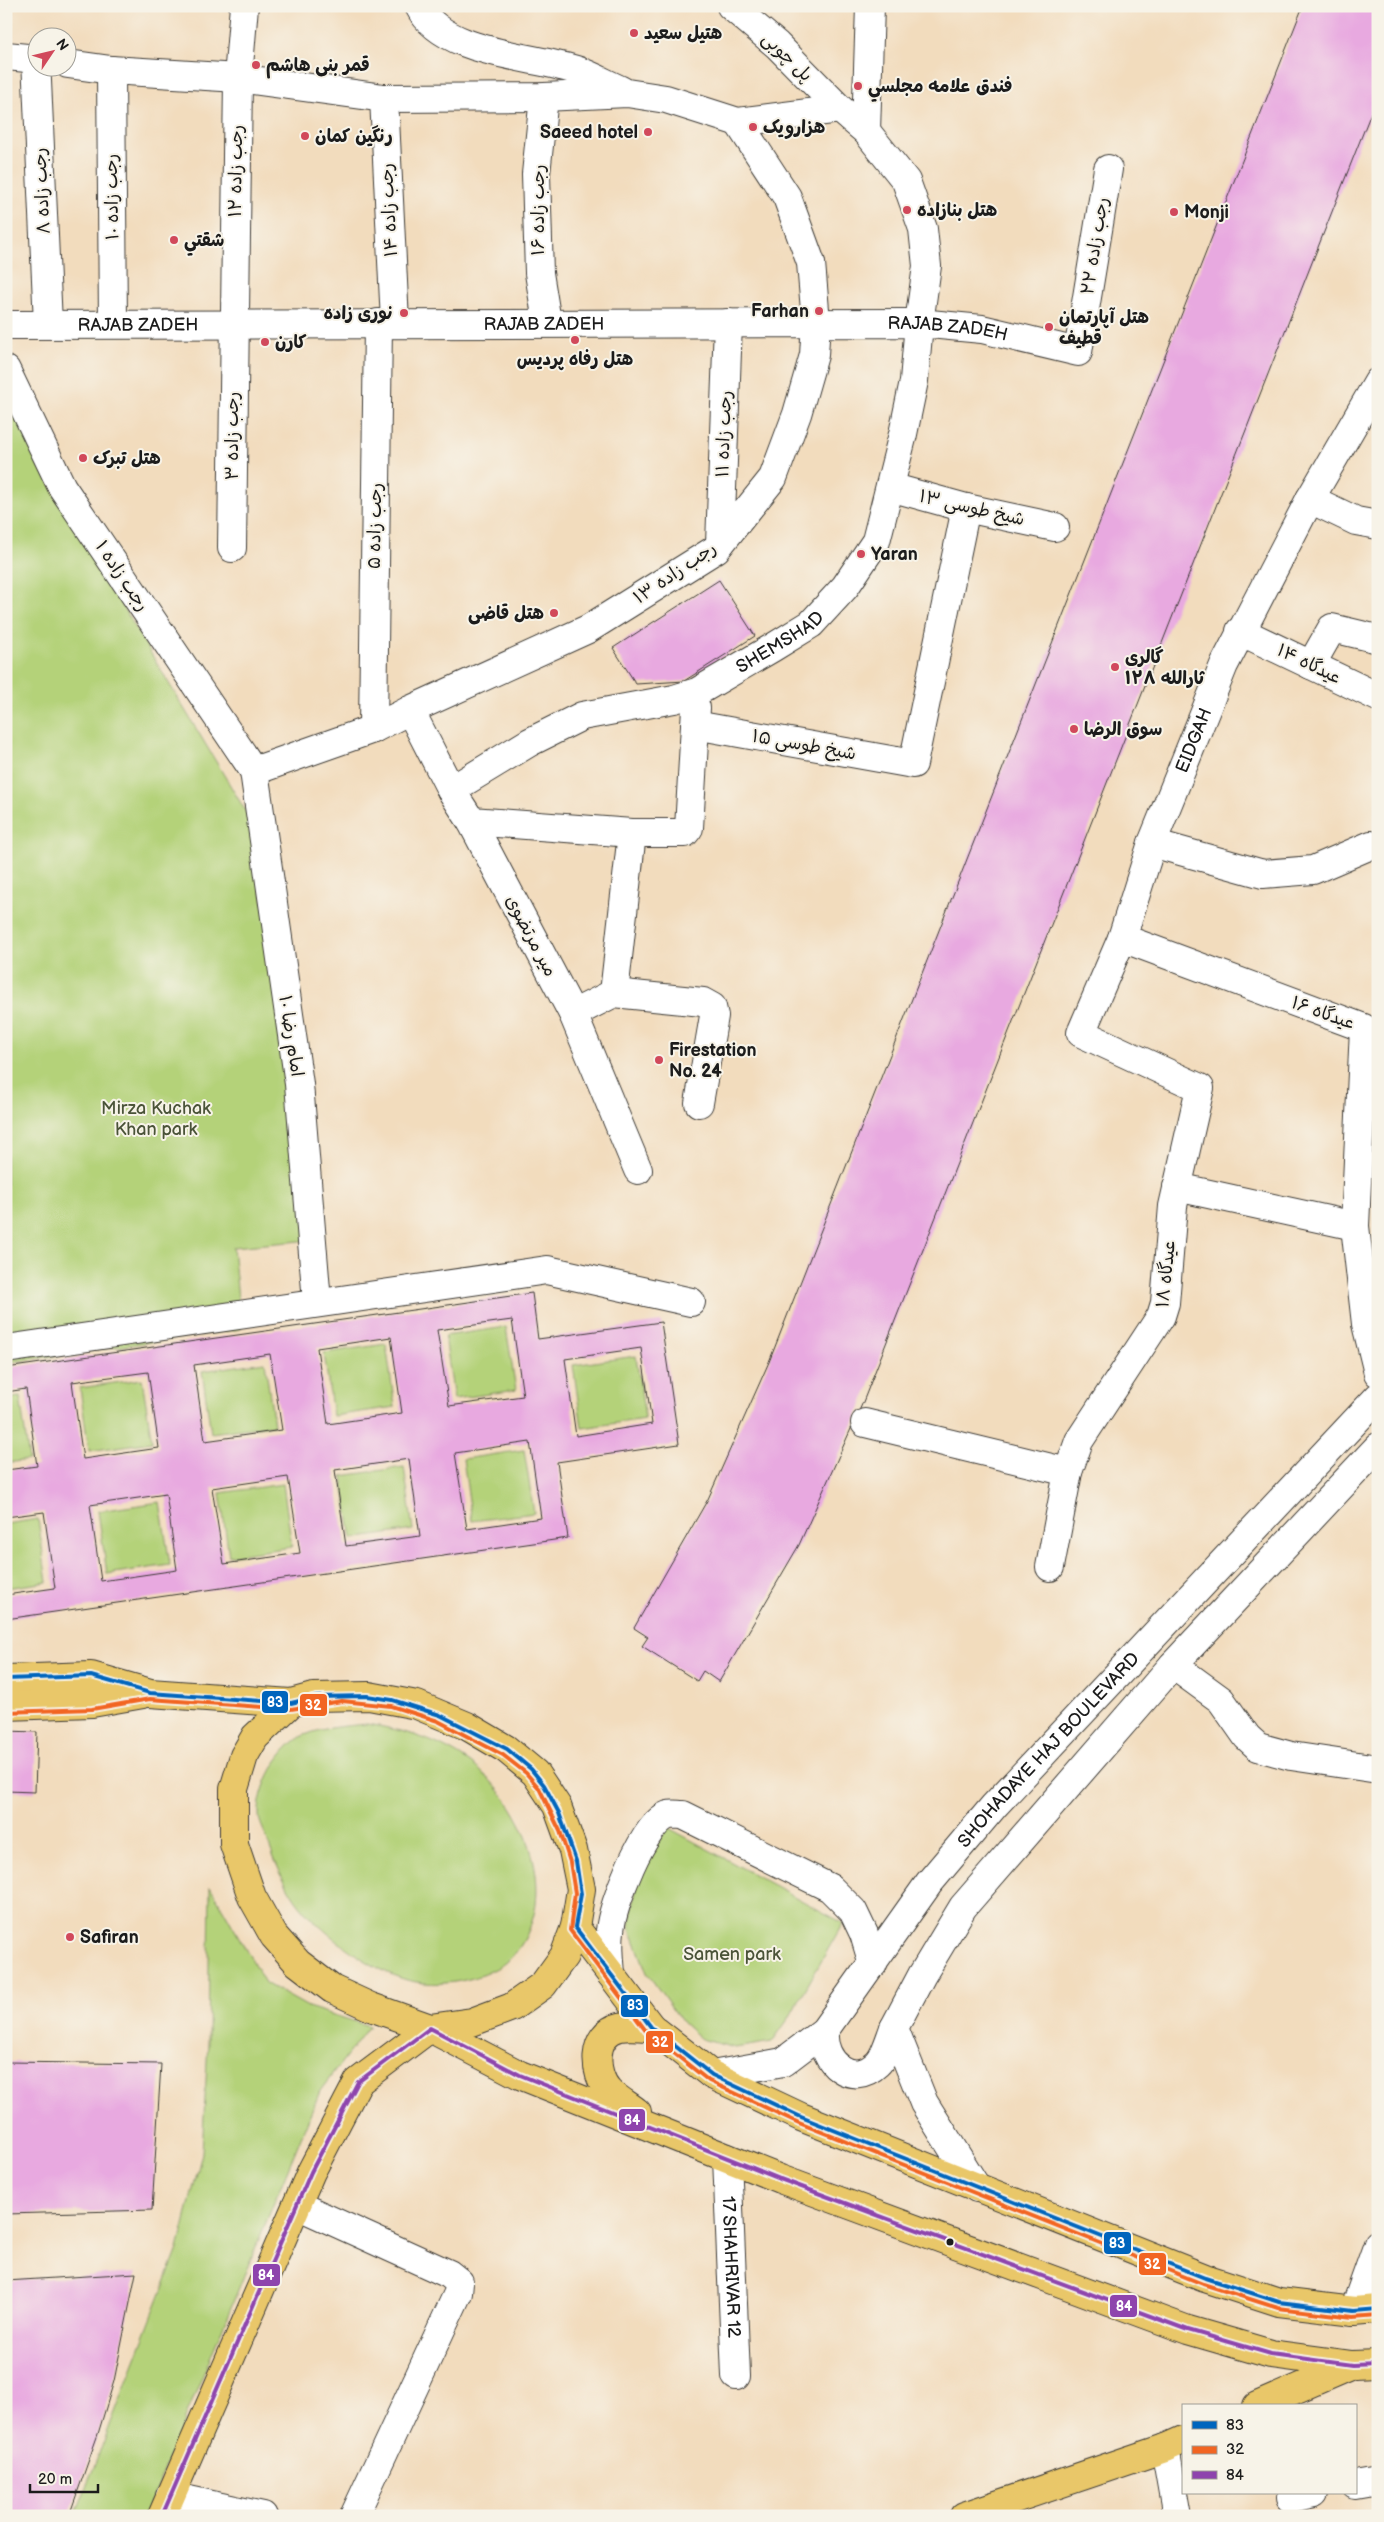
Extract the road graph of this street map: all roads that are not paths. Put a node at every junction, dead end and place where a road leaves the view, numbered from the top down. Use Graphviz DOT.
graph roads {
  1 [pos="244,6"];
  2 [pos="419,6"];
  3 [pos="731,6"];
  4 [pos="870,6"];
  5 [pos="6,56"];
  6 [pos="28,58"];
  7 [pos="78,65"];
  8 [pos="111,70"];
  9 [pos="38,78"];
  10 [pos="238,78"];
  11 [pos="627,93"];
  12 [pos="544,97"];
  13 [pos="384,98"];
  14 [pos="840,109"];
  15 [pos="738,122"];
  16 [pos="866,131"];
  17 [pos="1108,169"];
  18 [pos="387,322"];
  19 [pos="547,322"];
  20 [pos="816,322"];
  21 [pos="728,323"];
  22 [pos="919,323"];
  23 [pos="6,324"];
  24 [pos="48,324"];
  25 [pos="113,324"];
  26 [pos="233,324"];
  27 [pos="1078,352"];
  28 [pos="6,370"];
  29 [pos="1378,382"];
  30 [pos="890,487"];
  31 [pos="1310,499"];
  32 [pos="966,508"];
  33 [pos="1378,525"];
  34 [pos="1055,527"];
  35 [pos="720,544"];
  36 [pos="232,548"];
  37 [pos="1240,631"];
  38 [pos="1378,640"];
  39 [pos="1310,665"];
  40 [pos="697,692"];
  41 [pos="1378,697"];
  42 [pos="410,710"];
  43 [pos="695,725"];
  44 [pos="373,729"];
  45 [pos="254,771"];
  46 [pos="451,790"];
  47 [pos="471,821"];
  48 [pos="632,833"];
  49 [pos="1152,843"];
  50 [pos="1375,843"];
  51 [pos="1122,938"];
  52 [pos="614,993"];
  53 [pos="573,1014"];
  54 [pos="1081,1032"];
  55 [pos="699,1103"];
  56 [pos="638,1170"];
  57 [pos="1177,1187"];
  58 [pos="1355,1226"];
  59 [pos="317,1302"];
  60 [pos="691,1302"];
  61 [pos="6,1349"];
  62 [pos="1378,1373"];
  63 [pos="1378,1397"];
  64 [pos="865,1423"];
  65 [pos="1378,1446"];
  66 [pos="1068,1472"];
  67 [pos="1050,1567"];
  68 [pos="1173,1665"];
  69 [pos="6,1679"];
  70 [pos="150,1693"];
  71 [pos="291,1703"];
  72 [pos="6,1706"];
  73 [pos="1378,1769"];
  74 [pos="575,1927"];
  75 [pos="873,1964"];
  76 [pos="611,1974"];
  77 [pos="651,2027"];
  78 [pos="430,2028"];
  79 [pos="894,2028"];
  80 [pos="824,2031"];
  81 [pos="712,2075"];
  82 [pos="662,2132"];
  83 [pos="727,2158"];
  84 [pos="977,2188"];
  85 [pos="297,2205"];
  86 [pos="1378,2244"];
  87 [pos="1366,2310"];
  88 [pos="1365,2364"];
  89 [pos="736,2376"];
  90 [pos="1269,2403"];
  91 [pos="1174,2444"];
  92 [pos="1378,2481"];
  93 [pos="1356,2485"];
  94 [pos="166,2506"];
  95 [pos="1006,2509"];
  96 [pos="263,2516"];
  97 [pos="354,2516"];
  98 [pos="964,2516"];
  99 [pos="1177,2516"];
  1 -- 10 [label="street, رجب زاده ۱۲"];
  2 -- 11 [label="street"];
  3 -- 14 [label="street, پل چوبی"];
  4 -- 16 [label="street"];
  5 -- 6 [label="street"];
  7 -- 8 [label="street"];
  8 -- 10 [label="street"];
  8 -- 25 [label="street, رجب زاده ۱۰"];
  9 -- 24 [label="street, رجب زاده ۸"];
  10 -- 13 [label="street"];
  10 -- 26 [label="street, رجب زاده ۱۲"];
  11 -- 12 [label="street"];
  11 -- 15 [label="street"];
  12 -- 13 [label="street"];
  12 -- 19 [label="street, رجب زاده ۱۶"];
  13 -- 18 [label="street, رجب زاده ۱۴"];
  14 -- 15 [label="street"];
  14 -- 16 [label="street, پل چوبی"];
  15 -- 20 [label="street, رجب زاده ۱۳"];
  16 -- 22 [label="street, SHEMSHAD"];
  17 -- 27 [label="street, رجب زاده ۲۲"];
  18 -- 19 [label="street, RAJAB ZADEH"];
  18 -- 26 [label="street, RAJAB ZADEH"];
  18 -- 44 [label="street, رجب زاده ۵"];
  19 -- 21 [label="street, RAJAB ZADEH"];
  20 -- 21 [label="street, RAJAB ZADEH"];
  20 -- 22 [label="street, RAJAB ZADEH"];
  20 -- 35 [label="street, رجب زاده ۱۳"];
  21 -- 35 [label="street, رجب زاده ۱۱"];
  22 -- 27 [label="street, RAJAB ZADEH"];
  22 -- 30 [label="street, SHEMSHAD"];
  23 -- 24 [label="street, RAJAB ZADEH"];
  24 -- 25 [label="street, RAJAB ZADEH"];
  25 -- 26 [label="street, RAJAB ZADEH"];
  26 -- 36 [label="street, رجب زاده ۳"];
  28 -- 45 [label="street, رجب زاده ۱"];
  29 -- 31 [label="street, EIDGAH"];
  30 -- 32 [label="street, شیخ طوسی ۱۳"];
  30 -- 40 [label="street, SHEMSHAD"];
  31 -- 33 [label="street"];
  31 -- 37 [label="street, EIDGAH"];
  32 -- 34 [label="street, شیخ طوسی ۱۳"];
  32 -- 43 [label="street, ۱۵ شیخ طوسی"];
  35 -- 42 [label="street, رجب زاده ۱۳"];
  37 -- 39 [label="street, عیدگاه ۱۴"];
  37 -- 49 [label="street, EIDGAH"];
  38 -- 39 [label="street"];
  39 -- 41 [label="street, عیدگاه ۱۴"];
  40 -- 43 [label="street"];
  40 -- 46 [label="street, SHEMSHAD"];
  42 -- 44 [label="street, رجب زاده ۱۳"];
  42 -- 46 [label="street, میر مرتضوی"];
  43 -- 48 [label="street"];
  44 -- 45 [label="street, رجب زاده ۱۳"];
  45 -- 59 [label="street, امام رضا ۱۰"];
  46 -- 47 [label="street, میر مرتضوی"];
  47 -- 48 [label="street"];
  47 -- 53 [label="street, میر مرتضوی"];
  48 -- 52 [label="street"];
  49 -- 50 [label="street"];
  49 -- 51 [label="street, EIDGAH"];
  51 -- 54 [label="street, EIDGAH"];
  51 -- 58 [label="street, عیدگاه ۱۶"];
  52 -- 53 [label="street"];
  52 -- 55 [label="street"];
  53 -- 56 [label="street, میر مرتضوی"];
  54 -- 57 [label="street, عیدگاه ۱۸"];
  57 -- 58 [label="street"];
  57 -- 66 [label="street, عیدگاه ۱۸"];
  58 -- 62 [label="street, عیدگاه ۱۶"];
  59 -- 60 [label="street"];
  59 -- 61 [label="street"];
  63 -- 75 [label="street, SHOHADAYE HAJ BOULEVARD"];
  64 -- 66 [label="street"];
  65 -- 68 [label="street, SHOHADAYE HAJ BOULEVARD"];
  66 -- 67 [label="street, عیدگاه ۱۸"];
  68 -- 73 [label="street"];
  68 -- 79 [label="street, SHOHADAYE HAJ BOULEVARD"];
  69 -- 70 [label="main road"];
  70 -- 71 [label="main road"];
  70 -- 72 [label="main road"];
  71 -- 74 [label="main road"];
  71 -- 78 [label="main road"];
  74 -- 76 [label="main road"];
  74 -- 78 [label="main road"];
  75 -- 76 [label="street"];
  75 -- 80 [label="street, SHOHADAYE HAJ BOULEVARD"];
  76 -- 77 [label="main road"];
  77 -- 81 [label="main road"];
  77 -- 82 [label="main road"];
  78 -- 82 [label="main road"];
  78 -- 85 [label="main road"];
  79 -- 80 [label="street, SHOHADAYE HAJ BOULEVARD"];
  79 -- 84 [label="street"];
  80 -- 81 [label="street, SHOHADAYE HAJ BOULEVARD"];
  81 -- 84 [label="main road"];
  82 -- 83 [label="main road"];
  83 -- 88 [label="main road"];
  83 -- 89 [label="street, 17 SHAHRIVAR 12"];
  84 -- 87 [label="main road"];
  85 -- 94 [label="main road"];
  85 -- 97 [label="street"];
  86 -- 87 [label="street"];
  88 -- 90 [label="main road"];
  91 -- 95 [label="main road"];
  91 -- 99 [label="street"];
  92 -- 93 [label="street"];
  94 -- 96 [label="street"];
  95 -- 98 [label="main road"];
}
